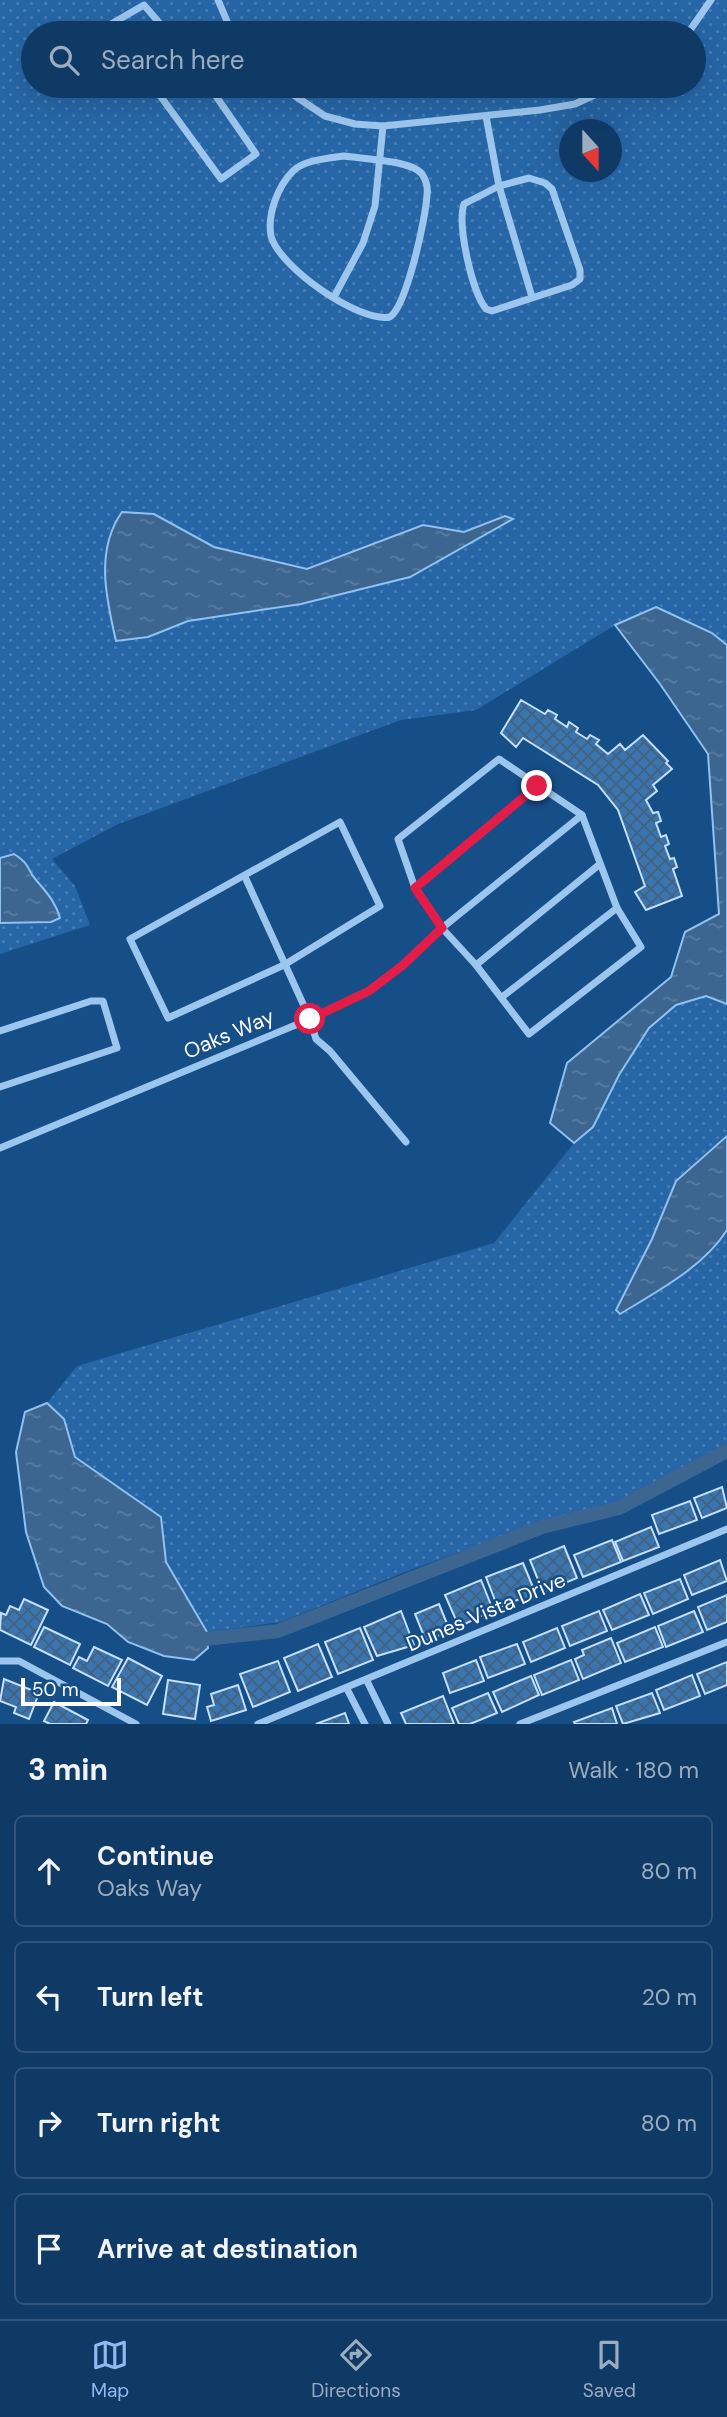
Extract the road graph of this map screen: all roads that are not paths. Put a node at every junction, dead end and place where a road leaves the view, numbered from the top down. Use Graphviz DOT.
graph roads {
  1 [pos="218,0"];
  2 [pos="711,0"];
  3 [pos="116,21"];
  4 [pos="158,21"];
  5 [pos="227,21"];
  6 [pos="696,21"];
  7 [pos="163,98"];
  8 [pos="217,98"];
  9 [pos="298,98"];
  10 [pos="588,98"];
  11 [pos="486,116"];
  12 [pos="383,126"];
  13 [pos="381,161"];
  14 [pos="499,186"];
  15 [pos="532,296"];
  16 [pos="334,297"];
  17 [pos="537,786"];
  18 [pos="582,815"];
  19 [pos="600,864"];
  20 [pos="245,877"];
  21 [pos="415,888"];
  22 [pos="617,908"];
  23 [pos="442,928"];
  24 [pos="284,965"];
  25 [pos="476,965"];
  26 [pos="502,997"];
  27 [pos="310,1019"];
  28 [pos="0,1031"];
  29 [pos="0,1087"];
  30 [pos="406,1142"];
  31 [pos="0,1147"];
  32 [pos="727,1529"];
  33 [pos="727,1642"];
  34 [pos="0,1661"];
  35 [pos="368,1681"];
  36 [pos="347,1689"];
  37 [pos="136,1724"];
  38 [pos="258,1724"];
  39 [pos="365,1724"];
  40 [pos="388,1724"];
  41 [pos="520,1724"];
  1 -- 5 [label="street"];
  2 -- 6 [label="street"];
  3 -- 4 [label="street"];
  7 -- 8 [label="street"];
  9 -- 12 [label="street"];
  10 -- 11 [label="street"];
  11 -- 12 [label="street"];
  11 -- 14 [label="street"];
  12 -- 13 [label="street"];
  13 -- 16 [label="street"];
  13 -- 16 [label="street"];
  13 -- 16 [label="street"];
  14 -- 15 [label="street"];
  14 -- 15 [label="street"];
  14 -- 15 [label="street"];
  17 -- 18 [label="street"];
  17 -- 21 [label="street"];
  17 -- 21 [label="street"];
  18 -- 19 [label="street"];
  18 -- 23 [label="street, Oaks Way"];
  19 -- 22 [label="street"];
  19 -- 25 [label="street"];
  20 -- 24 [label="street"];
  20 -- 24 [label="street"];
  20 -- 24 [label="street"];
  21 -- 23 [label="street"];
  22 -- 26 [label="street"];
  22 -- 26 [label="street"];
  23 -- 25 [label="street"];
  23 -- 27 [label="street, Oaks Way"];
  24 -- 27 [label="street"];
  25 -- 26 [label="street"];
  27 -- 30 [label="street"];
  27 -- 31 [label="street, Oaks Way"];
  28 -- 29 [label="street"];
  32 -- 35 [label="street, Dunes Vista Drive"];
  33 -- 41 [label="street"];
  34 -- 37 [label="street"];
  35 -- 36 [label="street, Dunes Vista Drive"];
  35 -- 40 [label="street"];
  36 -- 38 [label="street, Dunes Vista Drive"];
  36 -- 39 [label="street"];
}
